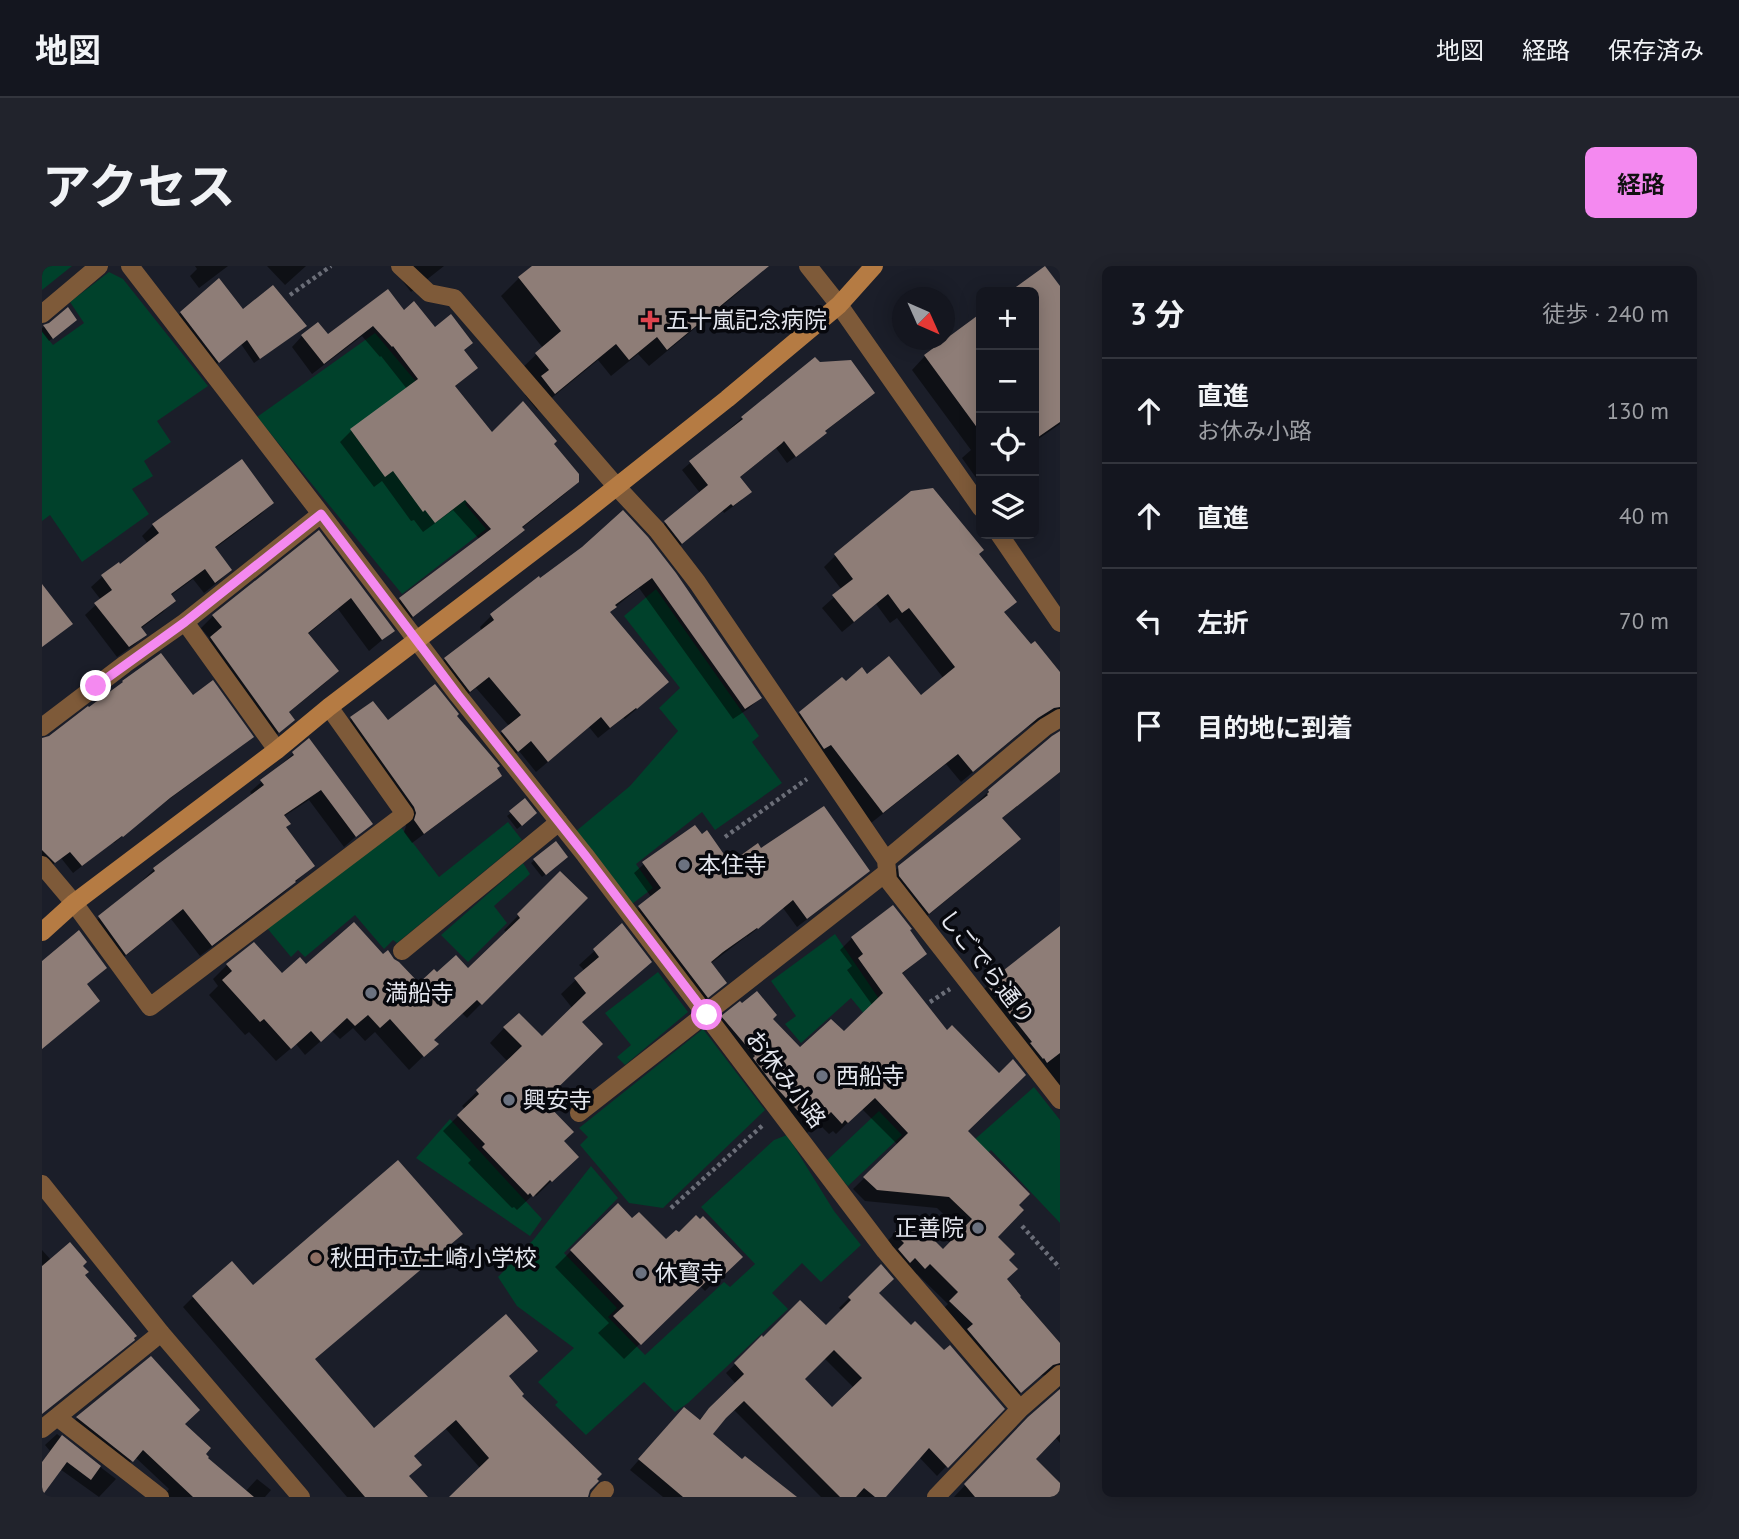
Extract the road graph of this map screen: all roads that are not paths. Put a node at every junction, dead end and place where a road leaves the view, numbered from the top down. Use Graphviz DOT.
graph roads {
  1 [pos="99,266"];
  2 [pos="130,266"];
  3 [pos="400,266"];
  4 [pos="808,266"];
  5 [pos="874,266"];
  6 [pos="839,305"];
  7 [pos="42,314"];
  8 [pos="616,486"];
  9 [pos="976,501"];
  10 [pos="321,514"];
  11 [pos="1002,539"];
  12 [pos="185,622"];
  13 [pos="1060,623"];
  14 [pos="416,640"];
  15 [pos="328,707"];
  16 [pos="1060,718"];
  17 [pos="42,727"];
  18 [pos="277,750"];
  19 [pos="559,822"];
  20 [pos="42,865"];
  21 [pos="886,866"];
  22 [pos="74,903"];
  23 [pos="42,932"];
  24 [pos="402,951"];
  25 [pos="707,1015"];
  26 [pos="1060,1100"];
  27 [pos="579,1113"];
  28 [pos="42,1184"];
  29 [pos="161,1333"];
  30 [pos="1060,1374"];
  31 [pos="1020,1409"];
  32 [pos="57,1418"];
  33 [pos="42,1429"];
  34 [pos="292,1493"];
  35 [pos="160,1497"];
  36 [pos="936,1497"];
  1 -- 7 [label="street"];
  2 -- 10 [label="street, お休み小路"];
  3 -- 8 [label="street, しごでら通り"];
  4 -- 6 [label="street"];
  5 -- 6 [label="street"];
  6 -- 8 [label="street"];
  6 -- 9 [label="street"];
  8 -- 14 [label="street"];
  8 -- 21 [label="street, しごでら通り"];
  10 -- 12 [label="street"];
  10 -- 14 [label="street, お休み小路"];
  11 -- 13 [label="street"];
  12 -- 17 [label="street"];
  12 -- 18 [label="street"];
  14 -- 15 [label="street"];
  14 -- 19 [label="street, お休み小路"];
  15 -- 18 [label="street"];
  15 -- 22 [label="street"];
  16 -- 21 [label="street"];
  18 -- 22 [label="street"];
  19 -- 24 [label="street"];
  19 -- 25 [label="street, お休み小路"];
  20 -- 22 [label="street"];
  21 -- 25 [label="street"];
  21 -- 26 [label="street, しごでら通り"];
  22 -- 23 [label="street"];
  25 -- 27 [label="street"];
  25 -- 31 [label="street, お休み小路"];
  28 -- 29 [label="street"];
  29 -- 32 [label="street"];
  29 -- 34 [label="street"];
  30 -- 31 [label="street"];
  31 -- 36 [label="street"];
  32 -- 33 [label="street"];
  32 -- 35 [label="street"];
}
